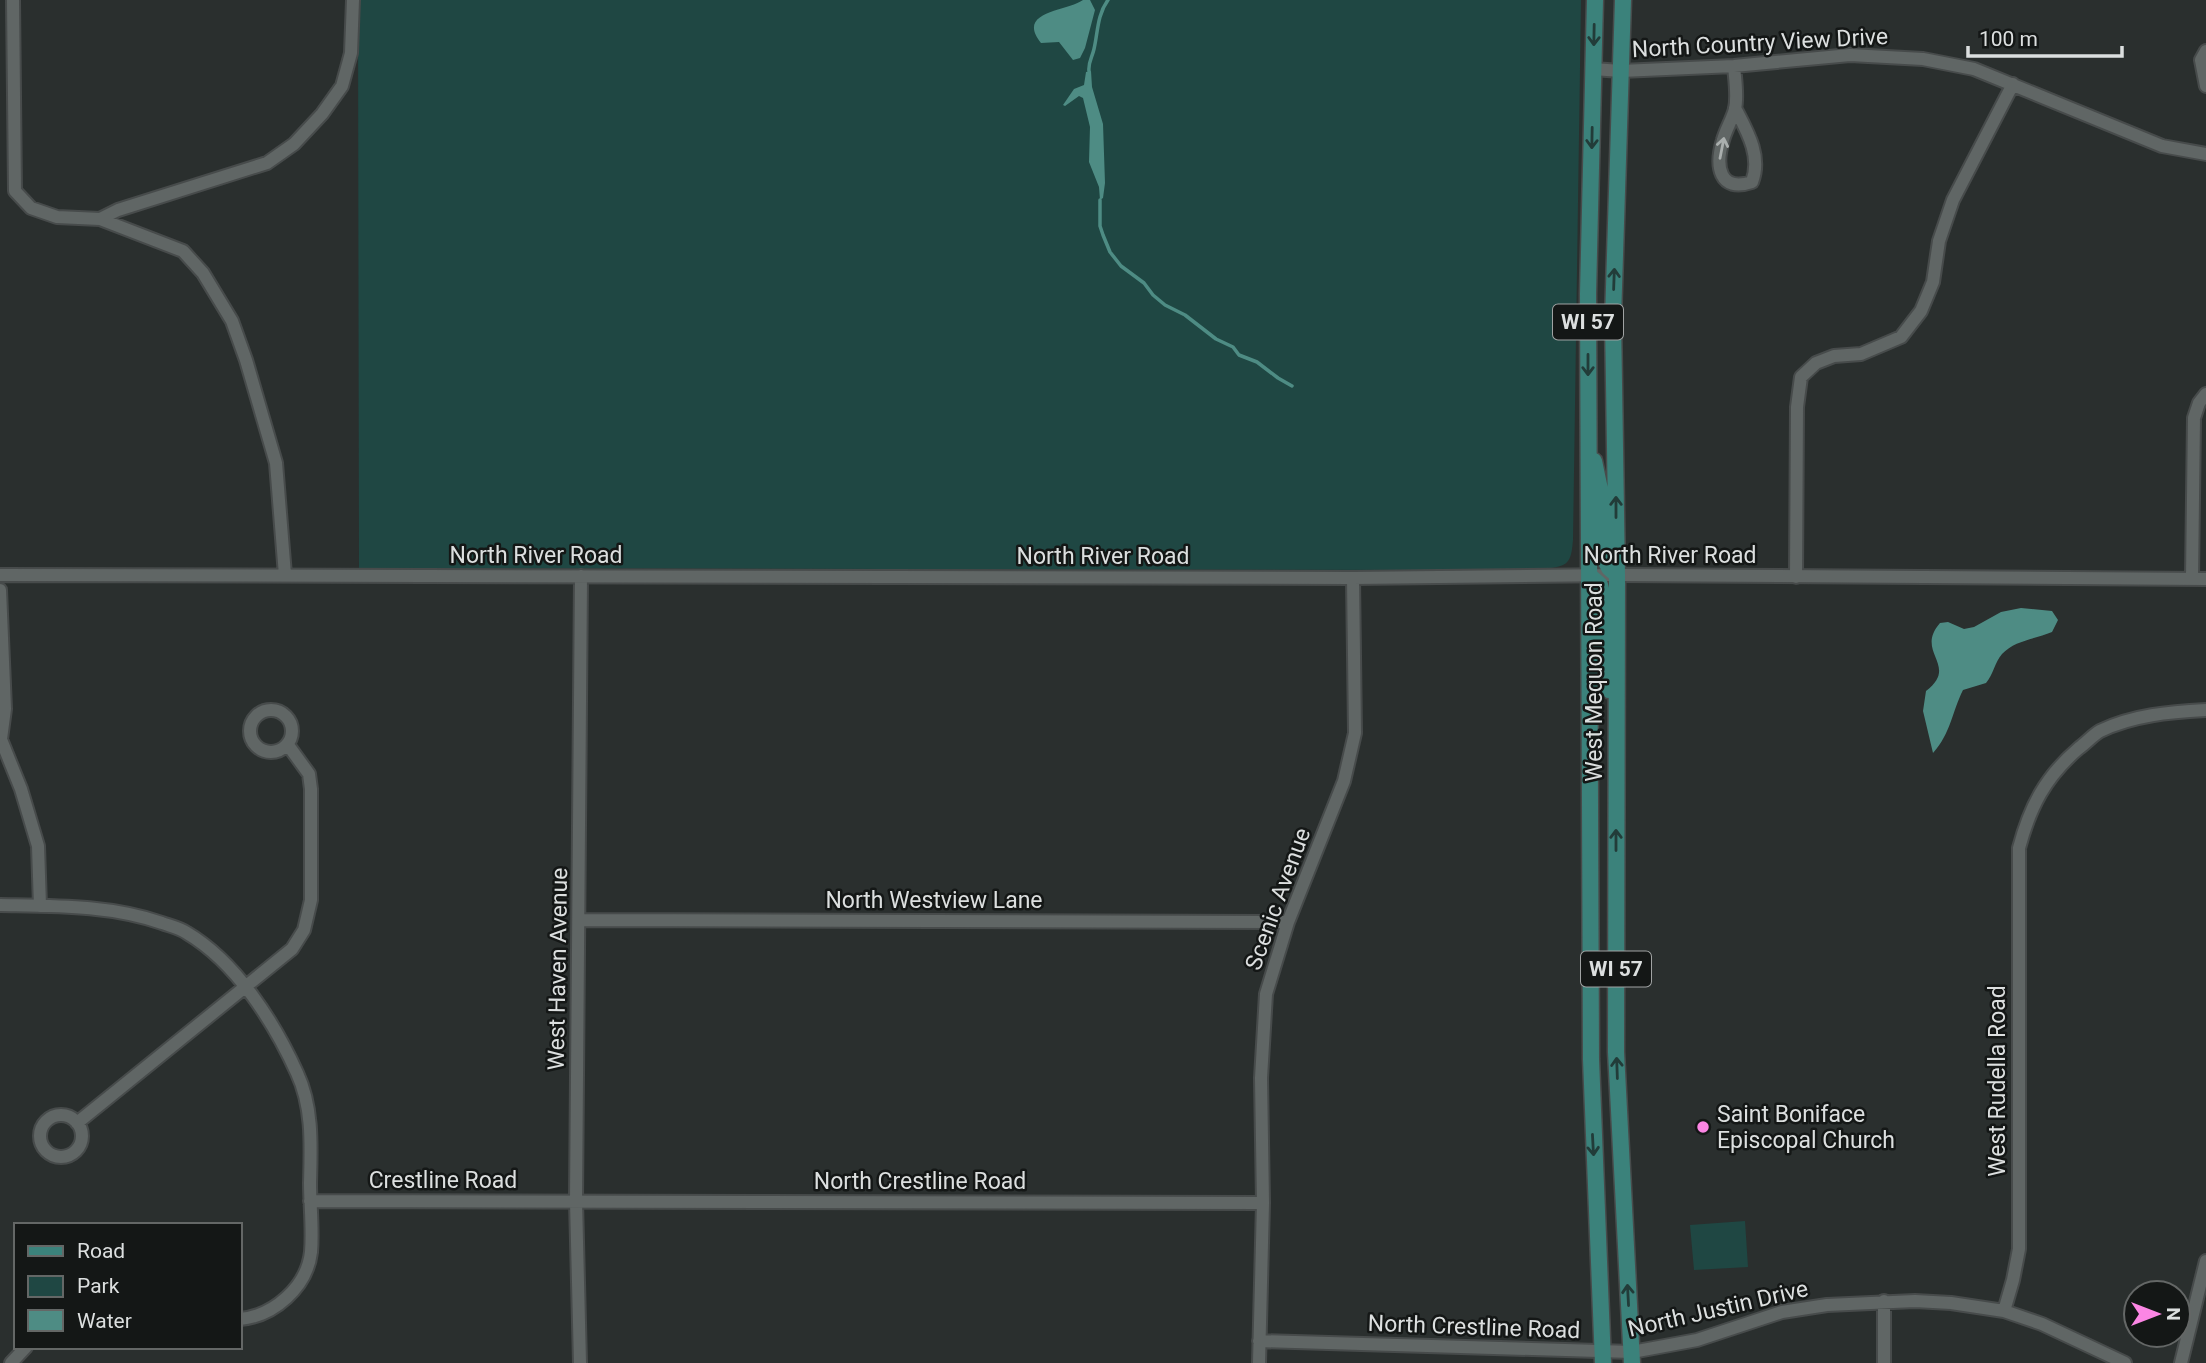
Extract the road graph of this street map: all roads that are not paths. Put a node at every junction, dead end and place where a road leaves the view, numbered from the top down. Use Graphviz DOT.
graph roads {
  1 [pos="13,0"];
  2 [pos="353,0"];
  3 [pos="1595,0"];
  4 [pos="1623,0"];
  5 [pos="2206,51"];
  6 [pos="1734,66"];
  7 [pos="1593,69"];
  8 [pos="1621,71"];
  9 [pos="2012,84"];
  10 [pos="2206,86"];
  11 [pos="1735,107"];
  12 [pos="2206,154"];
  13 [pos="100,219"];
  14 [pos="2202,399"];
  15 [pos="1588,444"];
  16 [pos="0,575"];
  17 [pos="285,575"];
  18 [pos="1617,575"];
  19 [pos="582,576"];
  20 [pos="1590,576"];
  21 [pos="1796,577"];
  22 [pos="1353,578"];
  23 [pos="2192,579"];
  24 [pos="2206,579"];
  25 [pos="0,590"];
  26 [pos="2206,710"];
  27 [pos="1617,719"];
  28 [pos="0,738"];
  29 [pos="288,745"];
  30 [pos="0,905"];
  31 [pos="40,906"];
  32 [pos="579,920"];
  33 [pos="1288,922"];
  34 [pos="245,987"];
  35 [pos="77,1123"];
  36 [pos="310,1201"];
  37 [pos="576,1201"];
  38 [pos="1263,1203"];
  39 [pos="2206,1261"];
  40 [pos="1884,1301"];
  41 [pos="2004,1311"];
  42 [pos="242,1319"];
  43 [pos="1259,1341"];
  44 [pos="24,1349"];
  45 [pos="1603,1358"];
  46 [pos="1632,1358"];
  47 [pos="11,1363"];
  48 [pos="580,1363"];
  49 [pos="1259,1363"];
  50 [pos="1884,1363"];
  51 [pos="2125,1363"];
  52 [pos="2181,1363"];
  1 -- 13 [label="street"];
  2 -- 13 [label="street"];
  3 -- 7 [label="main road, West Mequon Road / WI 57, one-way"];
  4 -- 8 [label="main road, West Mequon Road / WI 57"];
  5 -- 10 [label="street"];
  6 -- 8 [label="street, North Country View Drive"];
  6 -- 9 [label="street, North Country View Drive"];
  6 -- 11 [label="street"];
  7 -- 8 [label="street, North Country View Drive"];
  7 -- 15 [label="main road, West Mequon Road / WI 57, one-way"];
  18 -- 8 [label="main road, West Mequon Road / WI 57, one-way"];
  9 -- 12 [label="street, North Country View Drive"];
  9 -- 21 [label="street"];
  11 -- 11 [label="street, one-way"];
  13 -- 17 [label="street"];
  14 -- 23 [label="street"];
  15 -- 18 [label="main road"];
  15 -- 20 [label="main road, West Mequon Road / WI 57"];
  16 -- 17 [label="street, North River Road"];
  17 -- 19 [label="street, North River Road"];
  18 -- 20 [label="street, North River Road"];
  18 -- 21 [label="street, North River Road"];
  18 -- 27 [label="main road, West Mequon Road / WI 57"];
  19 -- 22 [label="street, North River Road"];
  19 -- 32 [label="street, West Haven Avenue"];
  20 -- 22 [label="street, North River Road"];
  20 -- 27 [label="main road"];
  20 -- 45 [label="main road, West Mequon Road / WI 57, one-way"];
  21 -- 23 [label="street, North River Road"];
  22 -- 33 [label="street, Scenic Avenue"];
  23 -- 24 [label="street, North River Road"];
  25 -- 28 [label="street"];
  26 -- 41 [label="street, West Rudella Road"];
  46 -- 27 [label="main road, West Mequon Road / WI 57, one-way"];
  28 -- 31 [label="street"];
  29 -- 34 [label="street"];
  30 -- 31 [label="street"];
  31 -- 34 [label="street"];
  32 -- 33 [label="street, North Westview Lane"];
  32 -- 37 [label="street, West Haven Avenue"];
  33 -- 38 [label="street, Scenic Avenue"];
  34 -- 35 [label="street"];
  34 -- 36 [label="street"];
  36 -- 37 [label="street, Crestline Road"];
  36 -- 42 [label="street"];
  37 -- 38 [label="street, North Crestline Road"];
  37 -- 48 [label="street, West Haven Avenue"];
  38 -- 43 [label="street, Scenic Avenue"];
  39 -- 52 [label="street"];
  40 -- 41 [label="street, North Justin Drive"];
  40 -- 46 [label="street, North Justin Drive"];
  40 -- 50 [label="street"];
  41 -- 51 [label="street, North Justin Drive"];
  43 -- 45 [label="street, North Crestline Road"];
  43 -- 49 [label="street, Scenic Avenue"];
  44 -- 47 [label="street"];
  45 -- 46 [label="street, North Justin Drive"];
}
